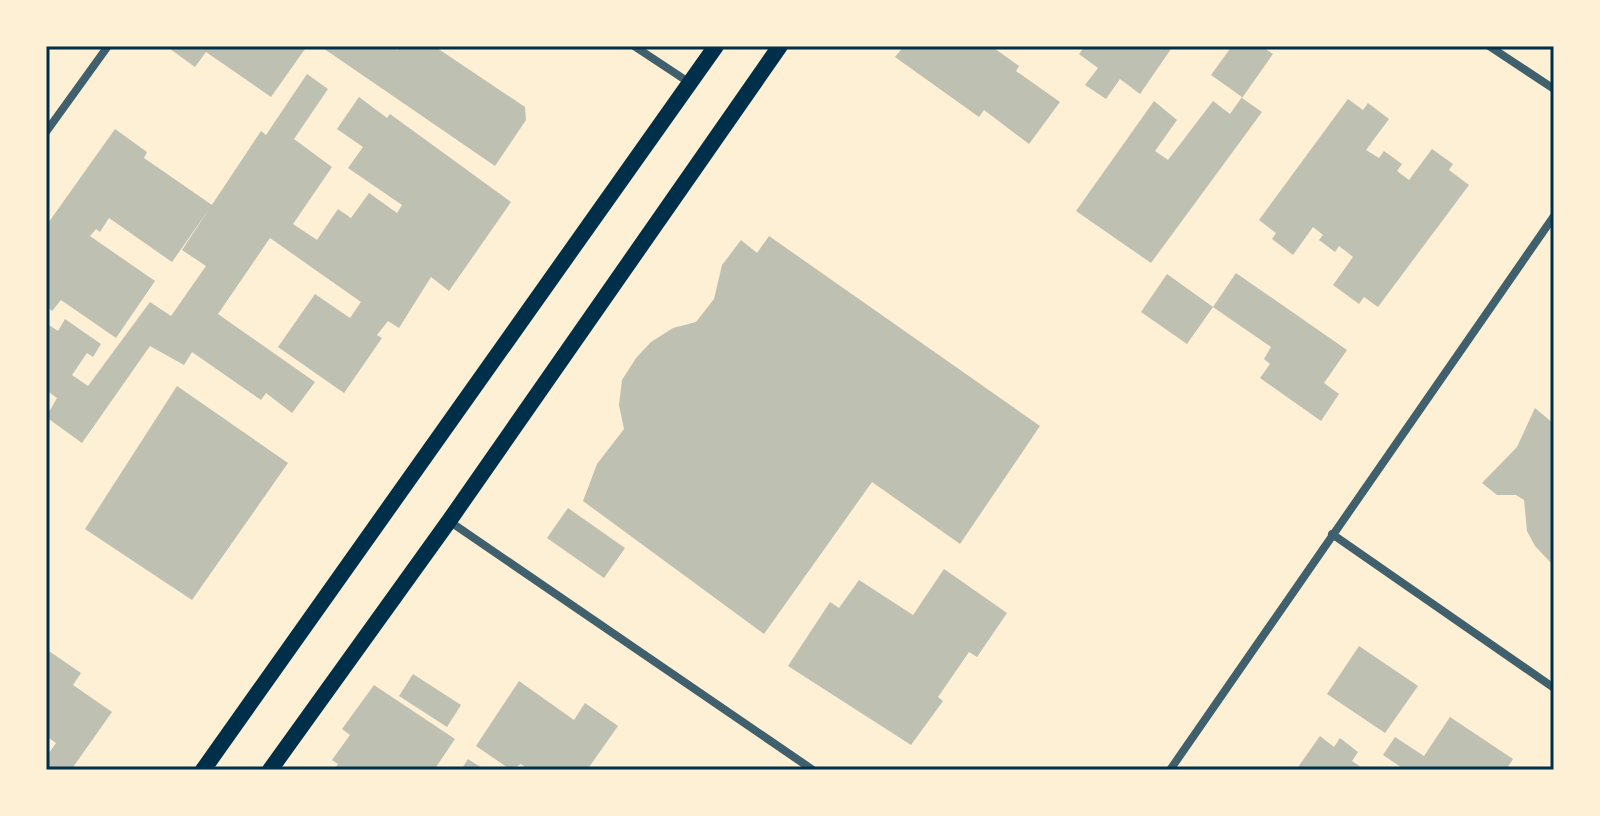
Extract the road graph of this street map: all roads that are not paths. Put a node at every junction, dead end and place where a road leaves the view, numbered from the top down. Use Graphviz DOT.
graph roads {
  1 [pos="108,46"];
  2 [pos="634,46"];
  3 [pos="716,46"];
  4 [pos="780,46"];
  5 [pos="1489,46"];
  6 [pos="690,83"];
  7 [pos="1554,89"];
  8 [pos="46,132"];
  9 [pos="1554,216"];
  10 [pos="449,521"];
  11 [pos="1332,534"];
  12 [pos="1554,688"];
  13 [pos="203,770"];
  14 [pos="270,770"];
  15 [pos="813,770"];
  16 [pos="1170,770"];
  1 -- 8 [label="street"];
  2 -- 6 [label="street"];
  3 -- 6 [label="main road"];
  4 -- 10 [label="main road"];
  5 -- 7 [label="street"];
  6 -- 13 [label="main road"];
  9 -- 11 [label="street"];
  10 -- 14 [label="main road"];
  10 -- 15 [label="street"];
  11 -- 12 [label="street"];
  11 -- 16 [label="street"];
}
